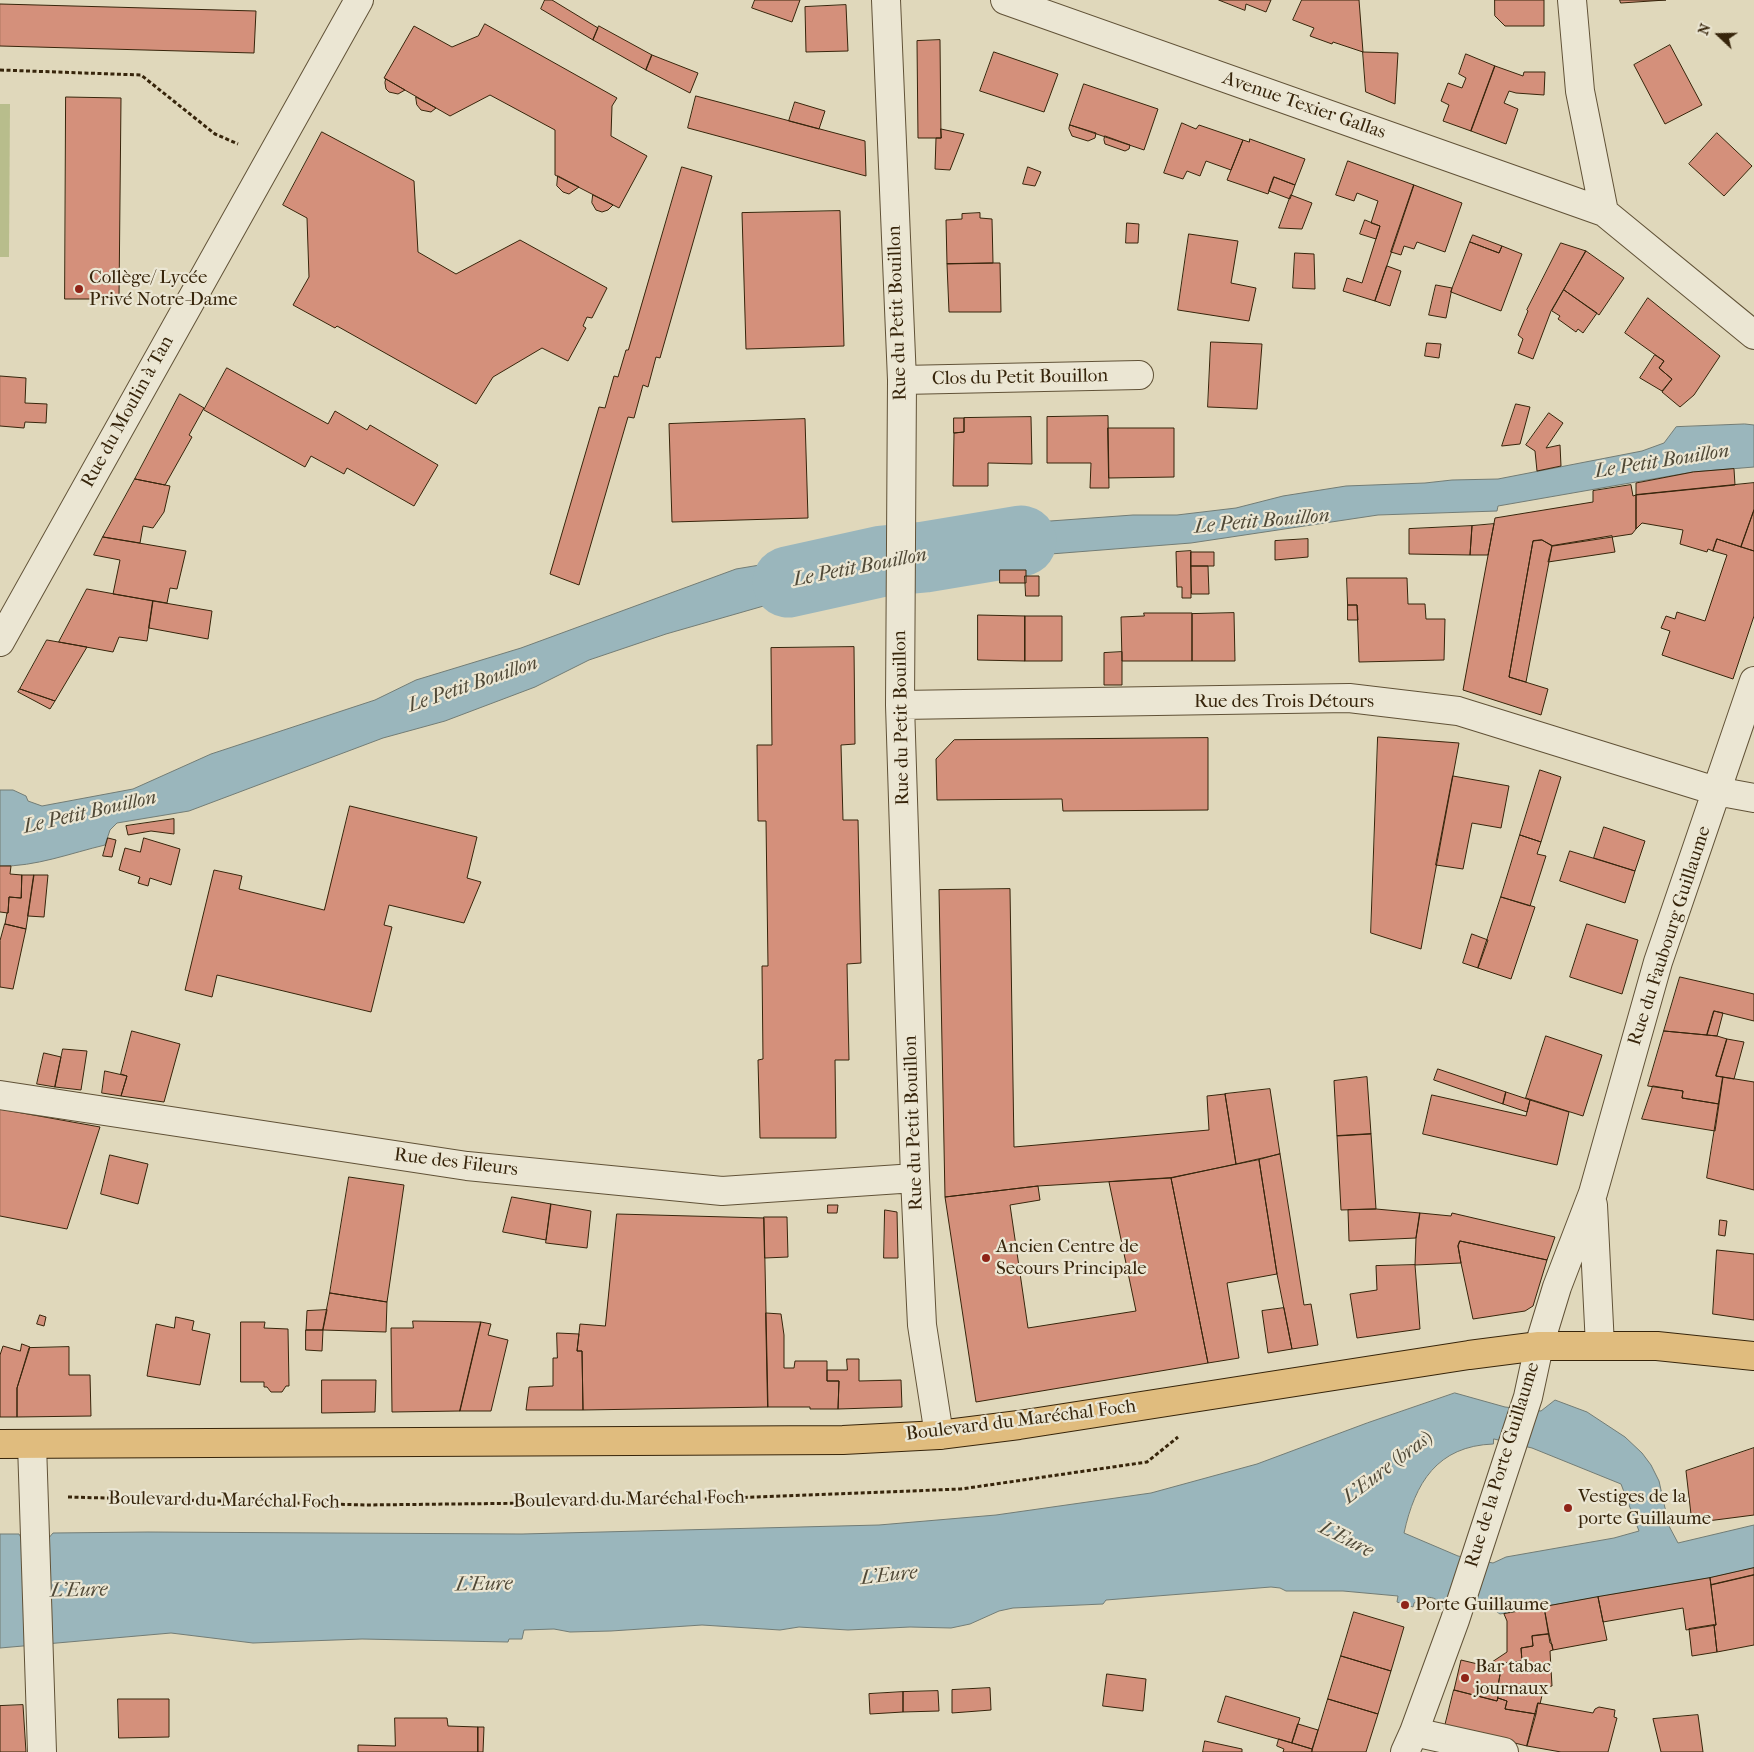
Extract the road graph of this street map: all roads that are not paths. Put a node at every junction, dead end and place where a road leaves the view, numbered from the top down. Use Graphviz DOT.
graph roads {
  1 [pos="358,0"];
  2 [pos="886,0"];
  3 [pos="1005,0"];
  4 [pos="1572,0"];
  5 [pos="1604,212"];
  6 [pos="1754,335"];
  7 [pos="1139,375"];
  8 [pos="902,380"];
  9 [pos="0,642"];
  10 [pos="1754,681"];
  11 [pos="900,706"];
  12 [pos="1716,791"];
  13 [pos="1754,798"];
  14 [pos="0,1094"];
  15 [pos="915,1178"];
  16 [pos="1593,1194"];
  17 [pos="1538,1346"];
  18 [pos="1600,1346"];
  19 [pos="1754,1356"];
  20 [pos="939,1435"];
  21 [pos="0,1444"];
  22 [pos="32,1444"];
  23 [pos="1409,1742"];
  24 [pos="42,1752"];
  25 [pos="1504,1752"];
  1 -- 9 [label="street, Rue du Moulin à Tan"];
  2 -- 8 [label="street, Rue du Petit Bouillon"];
  3 -- 5 [label="street, Avenue Texier Gallas"];
  4 -- 5 [label="street"];
  5 -- 6 [label="street, Avenue Texier Gallas"];
  7 -- 8 [label="street, Clos du Petit Bouillon"];
  8 -- 11 [label="street, Rue du Petit Bouillon"];
  10 -- 12 [label="street, Rue du Faubourg Guillaume"];
  11 -- 12 [label="street, Rue des Trois Détours"];
  11 -- 15 [label="street, Rue du Petit Bouillon"];
  12 -- 13 [label="street, Rue des Trois Détours"];
  12 -- 16 [label="street, Rue du Faubourg Guillaume"];
  14 -- 15 [label="street, Rue des Fileurs"];
  15 -- 20 [label="street, Rue du Petit Bouillon"];
  16 -- 17 [label="street, Rue du Faubourg Guillaume"];
  16 -- 18 [label="street, Rue du Faubourg Guillaume"];
  17 -- 18 [label="main road, Boulevard du Maréchal Foch"];
  17 -- 20 [label="main road, Boulevard du Maréchal Foch"];
  17 -- 23 [label="street, Rue de la Porte Guillaume"];
  18 -- 19 [label="main road, Boulevard du Maréchal Foch"];
  20 -- 22 [label="main road, Boulevard du Maréchal Foch"];
  21 -- 22 [label="main road, Boulevard du Maréchal Foch"];
  22 -- 24 [label="street"];
  23 -- 25 [label="street"];
}
